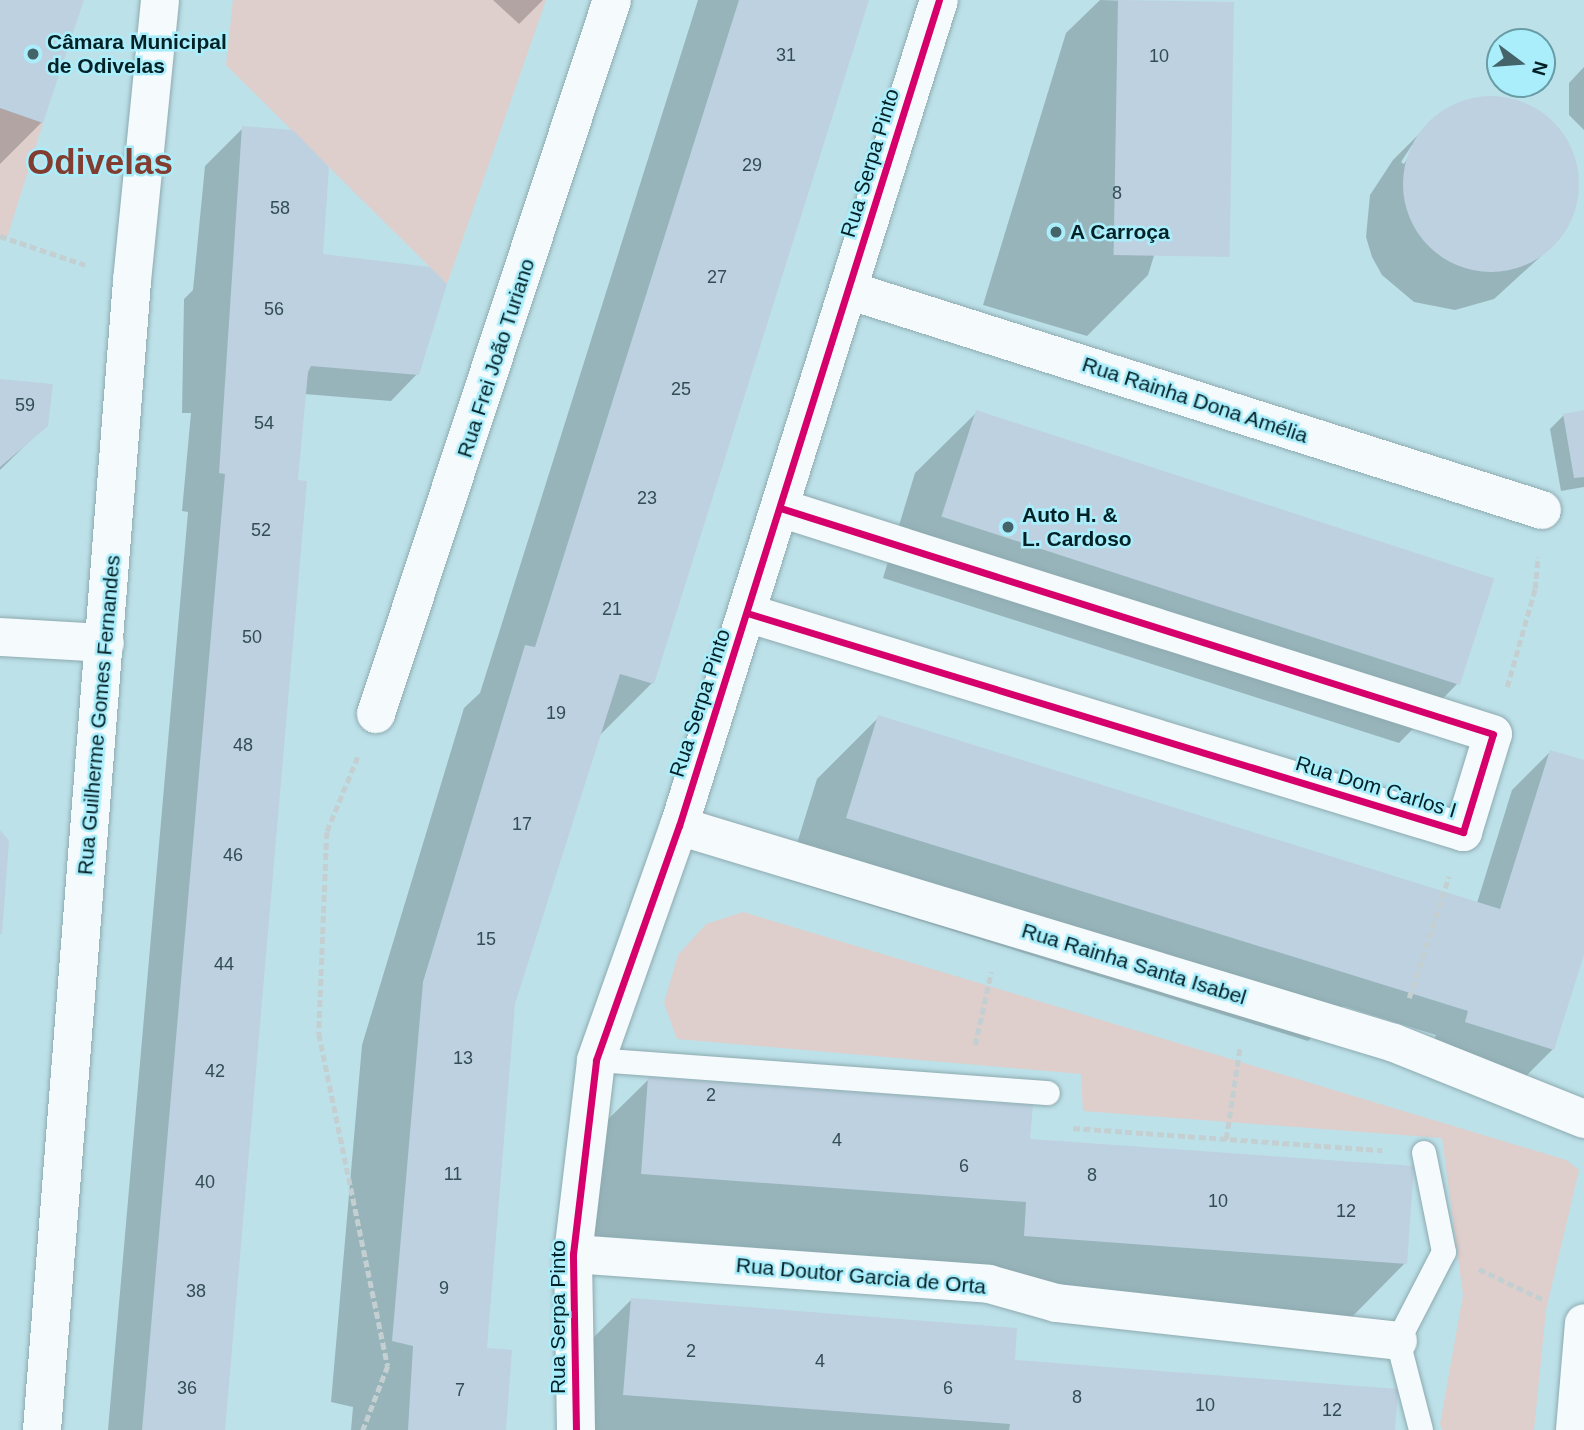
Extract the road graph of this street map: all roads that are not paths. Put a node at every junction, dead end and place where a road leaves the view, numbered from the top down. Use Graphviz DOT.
graph roads {
  1 [pos="160,0"];
  2 [pos="612,0"];
  3 [pos="939,0"];
  4 [pos="848,290"];
  5 [pos="780,508"];
  6 [pos="1542,510"];
  7 [pos="747,613"];
  8 [pos="0,637"];
  9 [pos="105,643"];
  10 [pos="376,715"];
  11 [pos="679,826"];
  12 [pos="596,1060"];
  13 [pos="1048,1093"];
  14 [pos="1584,1119"];
  15 [pos="1424,1153"];
  16 [pos="573,1254"];
  17 [pos="1584,1323"];
  18 [pos="1398,1341"];
  19 [pos="43,1430"];
  20 [pos="576,1430"];
  21 [pos="1421,1430"];
  22 [pos="1574,1430"];
  1 -- 9 [label="street, Rua Guilherme Gomes Fernandes"];
  2 -- 10 [label="street, Rua Frei João Turiano"];
  3 -- 4 [label="street, Rua Serpa Pinto"];
  4 -- 5 [label="street, Rua Serpa Pinto"];
  4 -- 6 [label="street, Rua Rainha Dona Amélia"];
  5 -- 7 [label="street, Rua Serpa Pinto"];
  5 -- 7 [label="street, Rua Dom Carlos I"];
  7 -- 11 [label="street, Rua Serpa Pinto"];
  8 -- 9 [label="street"];
  9 -- 19 [label="street, Rua Guilherme Gomes Fernandes"];
  11 -- 12 [label="street, Rua Serpa Pinto"];
  11 -- 14 [label="street, Rua Rainha Santa Isabel"];
  12 -- 13 [label="lane"];
  12 -- 16 [label="street, Rua Serpa Pinto"];
  15 -- 18 [label="lane"];
  16 -- 18 [label="street, Rua Doutor Garcia de Orta"];
  16 -- 20 [label="street, Rua Serpa Pinto"];
  17 -- 22 [label="street"];
  18 -- 21 [label="lane"];
}
